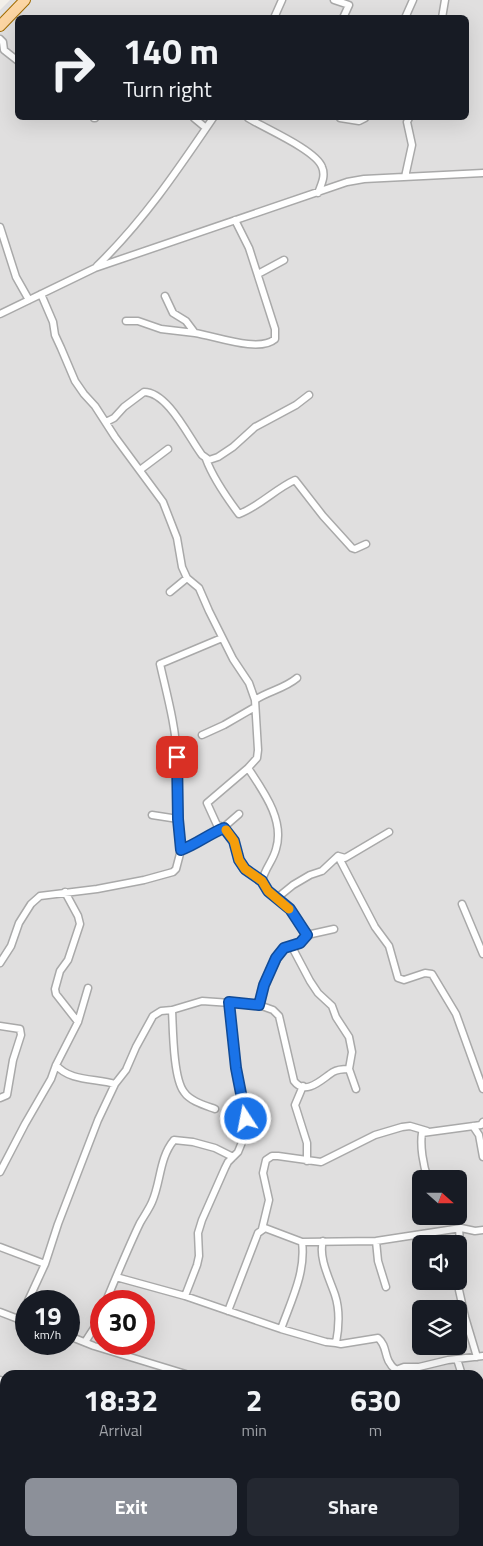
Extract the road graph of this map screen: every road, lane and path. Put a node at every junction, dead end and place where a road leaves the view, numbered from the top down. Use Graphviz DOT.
graph roads {
  1 [pos="25,0"];
  2 [pos="282,0"];
  3 [pos="334,0"];
  4 [pos="413,0"];
  5 [pos="445,0"];
  6 [pos="350,3"];
  7 [pos="16,15"];
  8 [pos="275,15"];
  9 [pos="344,15"];
  10 [pos="406,15"];
  11 [pos="442,15"];
  12 [pos="15,16"];
  13 [pos="0,26"];
  14 [pos="0,38"];
  15 [pos="15,59"];
  16 [pos="196,120"];
  17 [pos="212,120"];
  18 [pos="252,120"];
  19 [pos="408,120"];
  20 [pos="206,128"];
  21 [pos="483,173"];
  22 [pos="406,177"];
  23 [pos="318,193"];
  24 [pos="236,220"];
  25 [pos="0,227"];
  26 [pos="1,237"];
  27 [pos="284,260"];
  28 [pos="95,268"];
  29 [pos="258,274"];
  30 [pos="41,294"];
  31 [pos="165,296"];
  32 [pos="29,300"];
  33 [pos="0,314"];
  34 [pos="126,321"];
  35 [pos="195,333"];
  36 [pos="310,395"];
  37 [pos="106,422"];
  38 [pos="168,448"];
  39 [pos="206,459"];
  40 [pos="140,470"];
  41 [pos="366,544"];
  42 [pos="187,578"];
  43 [pos="170,592"];
  44 [pos="222,638"];
  45 [pos="297,678"];
  46 [pos="255,703"];
  47 [pos="202,735"];
  48 [pos="248,768"];
  49 [pos="239,814"];
  50 [pos="152,815"];
  51 [pos="178,819"];
  52 [pos="224,828"];
  53 [pos="389,832"];
  54 [pos="181,850"];
  55 [pos="338,856"];
  56 [pos="262,881"];
  57 [pos="65,892"];
  58 [pos="277,898"];
  59 [pos="462,904"];
  60 [pos="334,929"];
  61 [pos="307,935"];
  62 [pos="292,946"];
  63 [pos="483,954"];
  64 [pos="0,963"];
  65 [pos="88,988"];
  66 [pos="229,1002"];
  67 [pos="259,1005"];
  68 [pos="172,1010"];
  69 [pos="78,1022"];
  70 [pos="0,1026"];
  71 [pos="56,1065"];
  72 [pos="349,1069"];
  73 [pos="115,1084"];
  74 [pos="303,1086"];
  75 [pos="483,1088"];
  76 [pos="356,1089"];
  77 [pos="0,1098"];
  78 [pos="215,1109"];
  79 [pos="479,1126"];
  80 [pos="427,1131"];
  81 [pos="233,1157"];
  82 [pos="483,1157"];
  83 [pos="307,1161"];
  84 [pos="425,1170"];
  85 [pos="0,1172"];
  86 [pos="459,1228"];
  87 [pos="262,1229"];
  88 [pos="483,1230"];
  89 [pos="376,1240"];
  90 [pos="323,1241"];
  91 [pos="302,1242"];
  92 [pos="0,1247"];
  93 [pos="45,1264"];
  94 [pos="116,1277"];
  95 [pos="386,1287"];
  96 [pos="33,1290"];
  97 [pos="111,1290"];
  98 [pos="185,1296"];
  99 [pos="0,1312"];
  100 [pos="228,1312"];
  101 [pos="15,1318"];
  102 [pos="280,1329"];
  103 [pos="90,1334"];
  104 [pos="80,1340"];
  105 [pos="85,1342"];
  106 [pos="336,1343"];
  107 [pos="480,1356"];
  108 [pos="456,1359"];
  109 [pos="404,1367"];
  110 [pos="163,1370"];
  111 [pos="394,1370"];
  112 [pos="399,1370"];
  113 [pos="460,1370"];
  1 -- 7 [label="main road"];
  2 -- 8 [label="street"];
  3 -- 6 [label="street"];
  4 -- 10 [label="street"];
  5 -- 11 [label="street"];
  6 -- 9 [label="street"];
  12 -- 13 [label="main road"];
  14 -- 15 [label="street"];
  16 -- 20 [label="street"];
  17 -- 20 [label="street"];
  18 -- 23 [label="street"];
  19 -- 22 [label="street"];
  20 -- 28 [label="street"];
  21 -- 22 [label="street"];
  22 -- 23 [label="street"];
  23 -- 24 [label="street"];
  24 -- 28 [label="street"];
  24 -- 29 [label="street"];
  25 -- 26 [label="street"];
  26 -- 32 [label="street"];
  27 -- 29 [label="street"];
  28 -- 30 [label="street"];
  29 -- 35 [label="street"];
  30 -- 32 [label="street"];
  30 -- 37 [label="street"];
  31 -- 35 [label="street"];
  32 -- 33 [label="street"];
  34 -- 35 [label="street"];
  36 -- 39 [label="street"];
  37 -- 39 [label="street"];
  37 -- 40 [label="street"];
  38 -- 40 [label="street"];
  39 -- 41 [label="street"];
  40 -- 42 [label="street"];
  42 -- 43 [label="street"];
  42 -- 44 [label="street"];
  44 -- 46 [label="street"];
  44 -- 51 [label="street"];
  45 -- 46 [label="street"];
  46 -- 47 [label="street"];
  46 -- 48 [label="street"];
  48 -- 52 [label="street"];
  48 -- 56 [label="street"];
  49 -- 52 [label="street"];
  50 -- 51 [label="street"];
  51 -- 54 [label="street"];
  52 -- 54 [label="street"];
  52 -- 56 [label="street"];
  53 -- 55 [label="street"];
  54 -- 57 [label="street"];
  55 -- 58 [label="street"];
  55 -- 75 [label="street"];
  56 -- 58 [label="street"];
  57 -- 64 [label="street"];
  57 -- 69 [label="street"];
  58 -- 61 [label="street"];
  59 -- 63 [label="street"];
  60 -- 61 [label="street"];
  61 -- 62 [label="street"];
  62 -- 67 [label="street"];
  62 -- 72 [label="street"];
  65 -- 69 [label="street"];
  66 -- 67 [label="street"];
  66 -- 68 [label="street"];
  66 -- 81 [label="street"];
  67 -- 74 [label="street"];
  68 -- 73 [label="street"];
  68 -- 78 [label="street"];
  69 -- 71 [label="street"];
  70 -- 77 [label="street"];
  71 -- 73 [label="street"];
  71 -- 85 [label="street"];
  72 -- 74 [label="street"];
  72 -- 76 [label="street"];
  73 -- 93 [label="street"];
  74 -- 83 [label="street"];
  79 -- 80 [label="street"];
  79 -- 82 [label="street"];
  80 -- 83 [label="street"];
  80 -- 84 [label="street"];
  81 -- 94 [label="street"];
  81 -- 98 [label="street"];
  83 -- 87 [label="street"];
  86 -- 88 [label="street"];
  86 -- 89 [label="street"];
  86 -- 107 [label="street"];
  87 -- 91 [label="street"];
  87 -- 100 [label="street"];
  89 -- 90 [label="street"];
  89 -- 95 [label="street"];
  90 -- 91 [label="street"];
  90 -- 106 [label="street"];
  91 -- 102 [label="street"];
  92 -- 93 [label="street"];
  93 -- 96 [label="street"];
  94 -- 97 [label="street"];
  94 -- 98 [label="street"];
  98 -- 100 [label="street"];
  99 -- 101 [label="street"];
  100 -- 102 [label="street"];
  102 -- 106 [label="street"];
  103 -- 105 [label="street"];
  104 -- 105 [label="street"];
  105 -- 110 [label="street"];
  106 -- 111 [label="street"];
  107 -- 108 [label="street"];
  108 -- 109 [label="street"];
  108 -- 113 [label="street"];
  109 -- 112 [label="street"];
}
